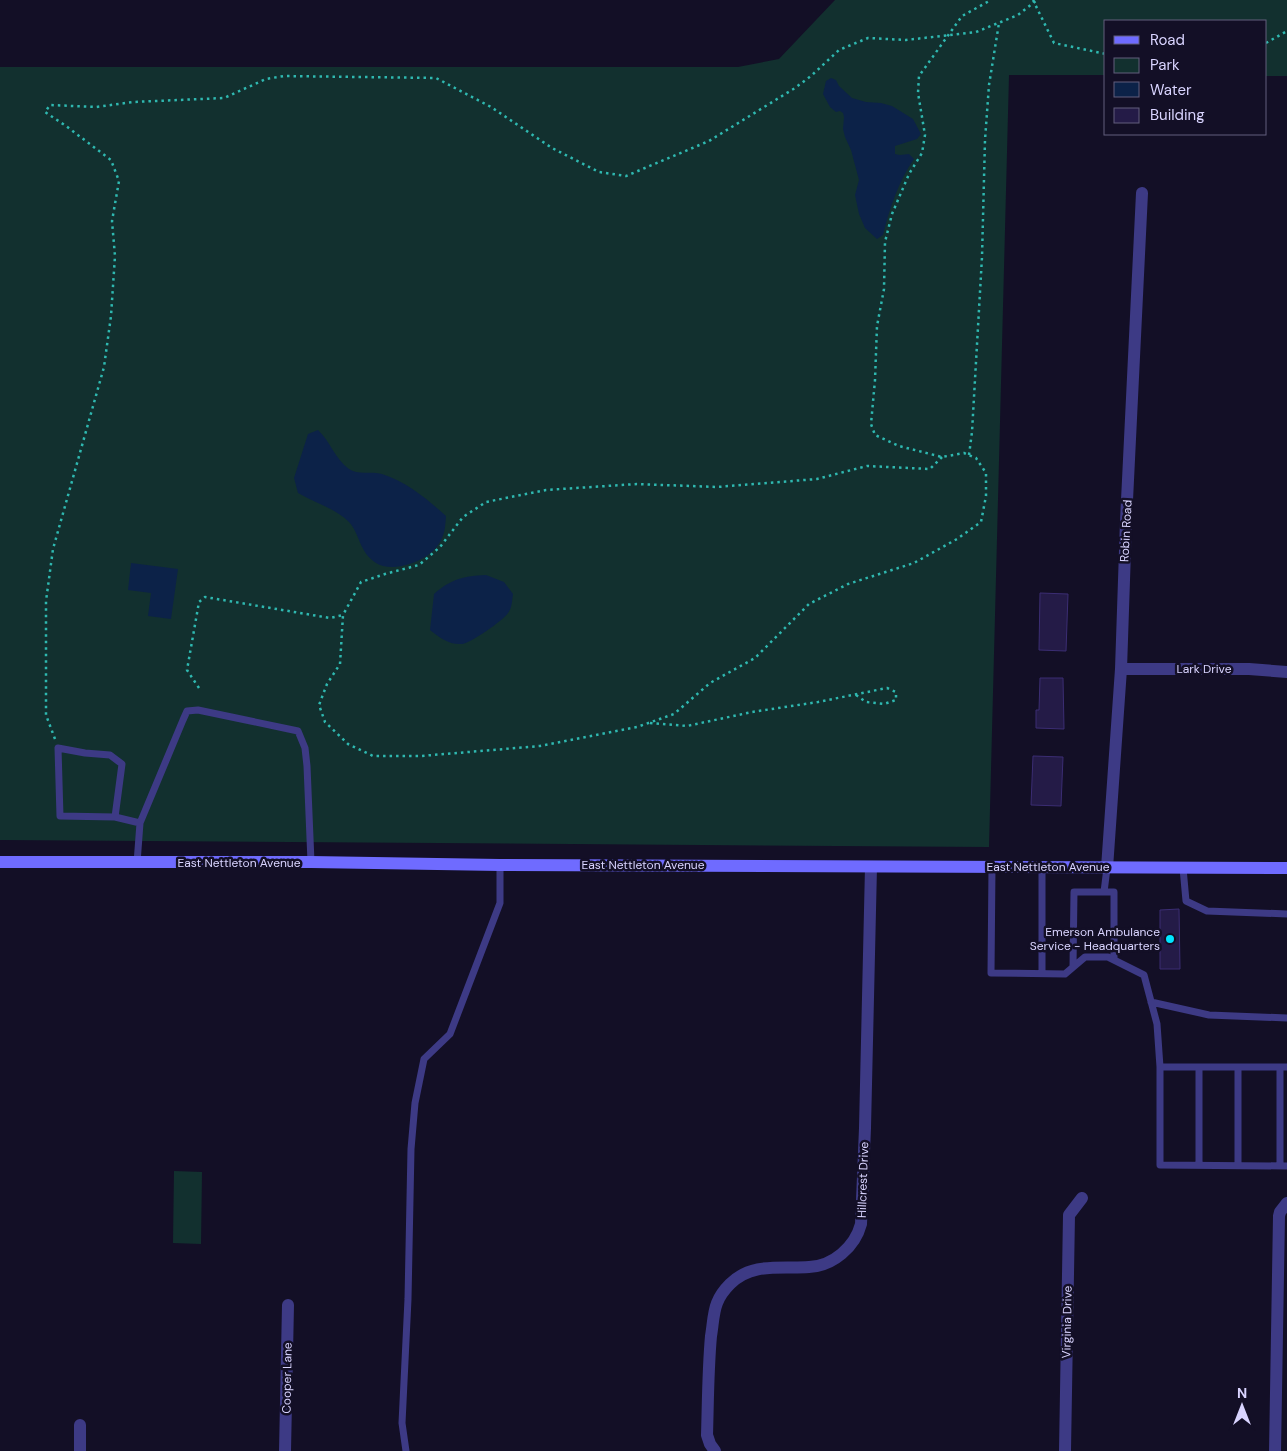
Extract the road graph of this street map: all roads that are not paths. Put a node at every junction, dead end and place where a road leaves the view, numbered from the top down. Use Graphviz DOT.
graph roads {
  1 [pos="1142,193"];
  2 [pos="1121,669"];
  3 [pos="1287,672"];
  4 [pos="114,817"];
  5 [pos="140,823"];
  6 [pos="0,862"];
  7 [pos="311,862"];
  8 [pos="137,863"];
  9 [pos="500,864"];
  10 [pos="871,866"];
  11 [pos="992,867"];
  12 [pos="1042,867"];
  13 [pos="1107,868"];
  14 [pos="1183,868"];
  15 [pos="1287,868"];
  16 [pos="1104,892"];
  17 [pos="1287,914"];
  18 [pos="1114,960"];
  19 [pos="1073,967"];
  20 [pos="1042,974"];
  21 [pos="1151,1002"];
  22 [pos="1287,1018"];
  23 [pos="1160,1067"];
  24 [pos="1199,1067"];
  25 [pos="1238,1067"];
  26 [pos="1284,1067"];
  27 [pos="1200,1165"];
  28 [pos="1238,1165"];
  29 [pos="1284,1166"];
  30 [pos="1082,1198"];
  31 [pos="1287,1203"];
  32 [pos="288,1305"];
  33 [pos="80,1425"];
  34 [pos="80,1451"];
  35 [pos="285,1451"];
  36 [pos="406,1451"];
  37 [pos="715,1451"];
  38 [pos="1065,1451"];
  39 [pos="1275,1451"];
  1 -- 2 [label="street, Robin Road"];
  2 -- 3 [label="street, Lark Drive"];
  2 -- 13 [label="street, Robin Road"];
  4 -- 4 [label="lane"];
  4 -- 5 [label="lane"];
  5 -- 7 [label="lane"];
  5 -- 8 [label="lane"];
  6 -- 8 [label="main road, East Nettleton Avenue"];
  7 -- 8 [label="main road, East Nettleton Avenue"];
  7 -- 9 [label="main road, East Nettleton Avenue"];
  9 -- 10 [label="main road, East Nettleton Avenue"];
  9 -- 36 [label="lane"];
  10 -- 11 [label="main road, East Nettleton Avenue"];
  10 -- 37 [label="street, Hillcrest Drive"];
  11 -- 12 [label="main road, East Nettleton Avenue"];
  11 -- 20 [label="lane"];
  12 -- 13 [label="main road, East Nettleton Avenue"];
  12 -- 20 [label="lane"];
  13 -- 14 [label="main road, East Nettleton Avenue"];
  13 -- 16 [label="lane"];
  14 -- 15 [label="main road, East Nettleton Avenue"];
  14 -- 17 [label="lane"];
  16 -- 18 [label="lane"];
  16 -- 19 [label="lane"];
  18 -- 19 [label="lane"];
  18 -- 21 [label="lane"];
  19 -- 20 [label="lane"];
  21 -- 22 [label="lane"];
  21 -- 23 [label="lane"];
  23 -- 24 [label="lane"];
  23 -- 27 [label="lane"];
  24 -- 25 [label="lane"];
  24 -- 27 [label="lane"];
  25 -- 26 [label="lane"];
  25 -- 28 [label="lane"];
  26 -- 29 [label="lane"];
  27 -- 28 [label="lane"];
  28 -- 29 [label="lane"];
  30 -- 38 [label="street, Virginia Drive"];
  31 -- 39 [label="street"];
  32 -- 35 [label="street, Cooper Lane"];
  33 -- 34 [label="street"];
}
